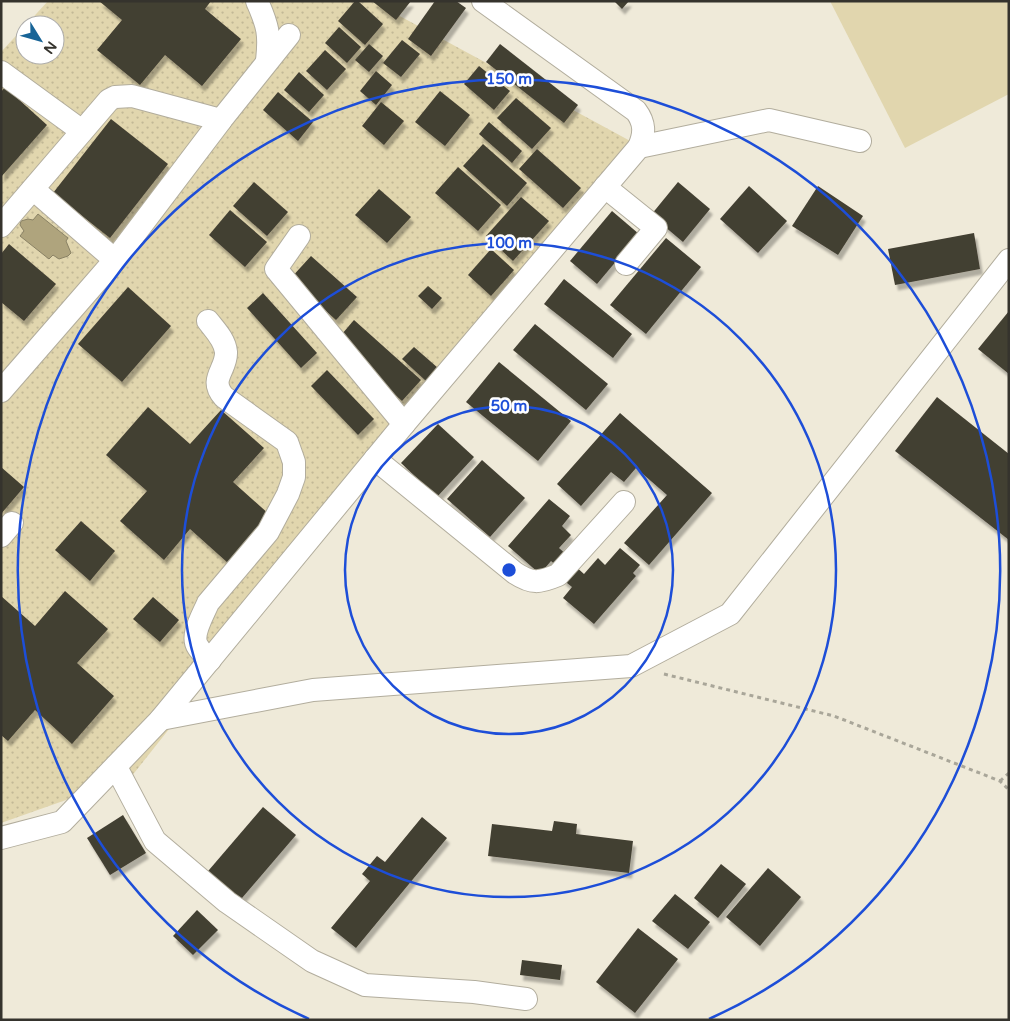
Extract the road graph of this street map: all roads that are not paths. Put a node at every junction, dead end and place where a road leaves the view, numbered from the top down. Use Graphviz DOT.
graph roads {
  1 [pos="257,1"];
  2 [pos="483,1"];
  3 [pos="288,35"];
  4 [pos="267,61"];
  5 [pos="1,72"];
  6 [pos="221,120"];
  7 [pos="82,131"];
  8 [pos="860,141"];
  9 [pos="639,147"];
  10 [pos="605,187"];
  11 [pos="33,189"];
  12 [pos="1,226"];
  13 [pos="299,236"];
  14 [pos="115,260"];
  15 [pos="1009,260"];
  16 [pos="626,264"];
  17 [pos="208,322"];
  18 [pos="1,391"];
  19 [pos="404,424"];
  20 [pos="375,459"];
  21 [pos="624,502"];
  22 [pos="210,660"];
  23 [pos="161,719"];
  24 [pos="116,767"];
  25 [pos="1,838"];
  26 [pos="526,998"];
  1 -- 4 [label="street"];
  2 -- 9 [label="street"];
  3 -- 4 [label="street"];
  4 -- 6 [label="street"];
  5 -- 7 [label="street"];
  6 -- 7 [label="street"];
  6 -- 14 [label="street"];
  7 -- 11 [label="street"];
  8 -- 9 [label="street"];
  9 -- 10 [label="street"];
  10 -- 16 [label="street"];
  10 -- 19 [label="street"];
  11 -- 12 [label="street"];
  11 -- 14 [label="street"];
  13 -- 19 [label="street"];
  14 -- 18 [label="street"];
  15 -- 23 [label="street"];
  17 -- 22 [label="street"];
  19 -- 20 [label="street"];
  20 -- 21 [label="street"];
  20 -- 22 [label="street"];
  22 -- 23 [label="street"];
  23 -- 24 [label="street"];
  24 -- 25 [label="street"];
  24 -- 26 [label="street"];
}
